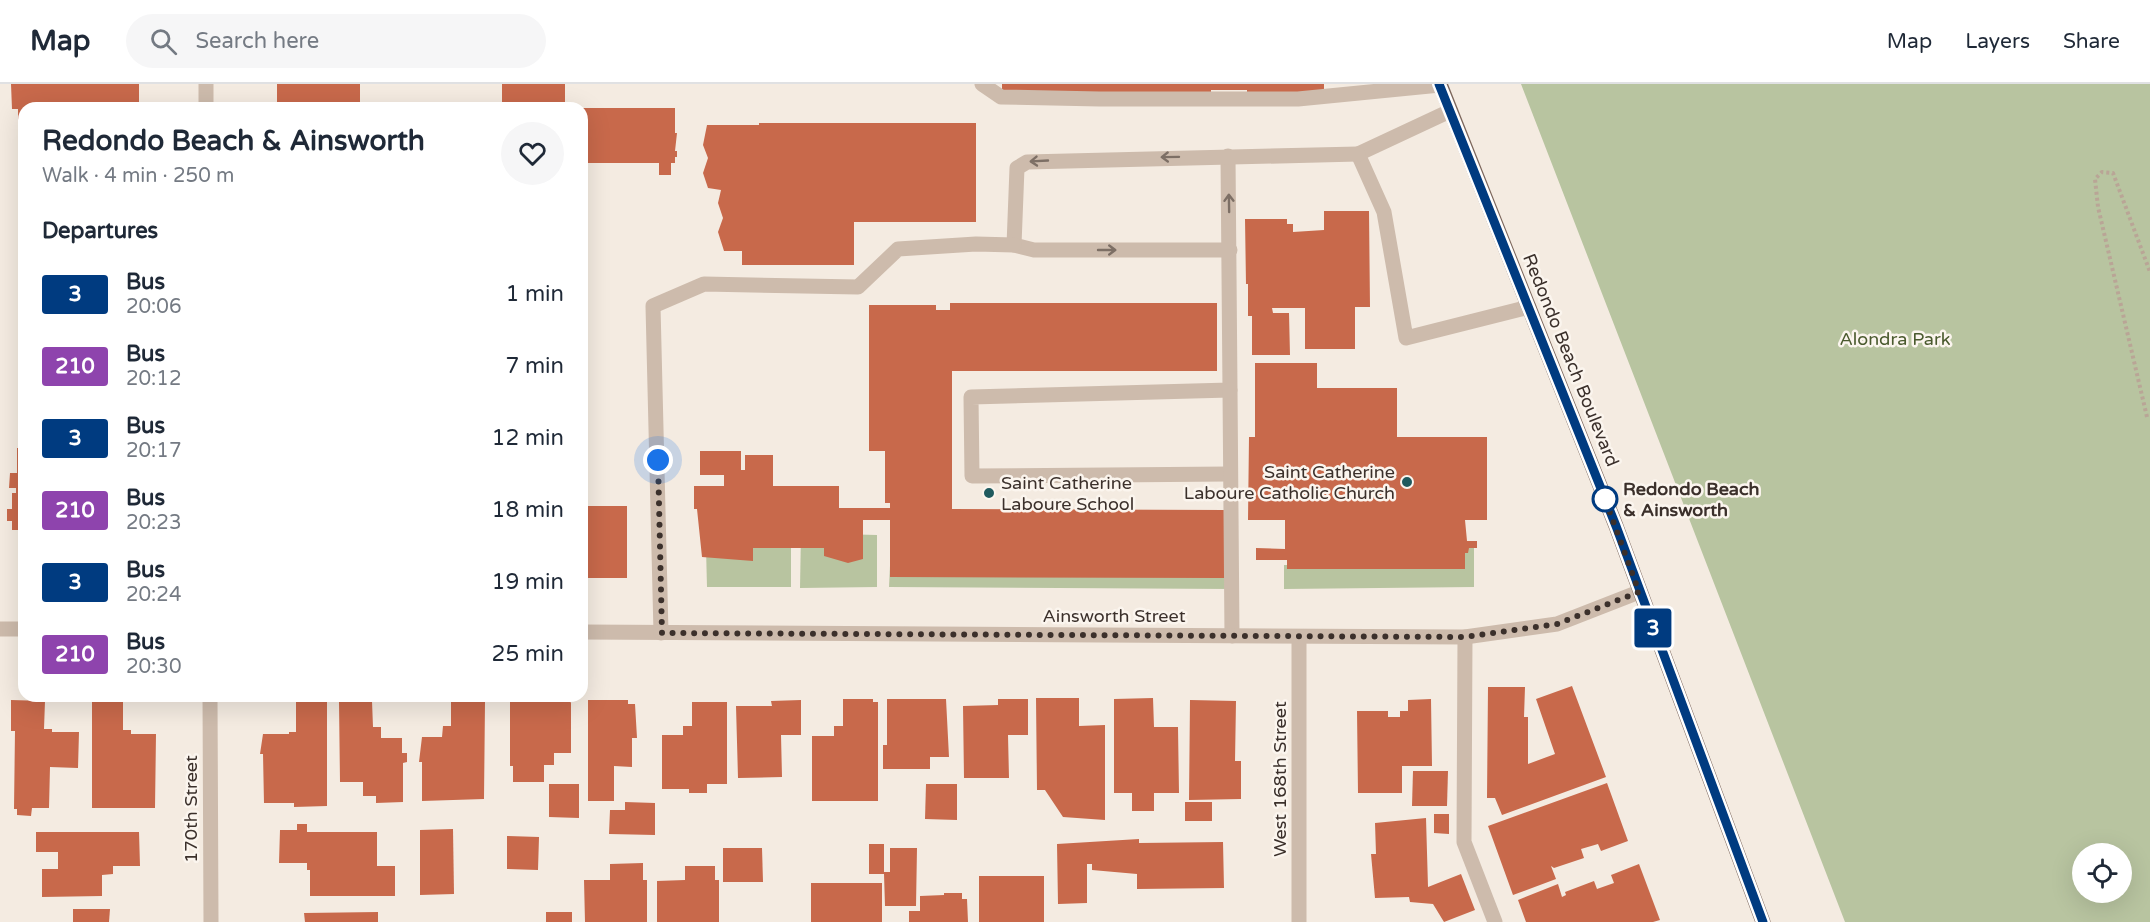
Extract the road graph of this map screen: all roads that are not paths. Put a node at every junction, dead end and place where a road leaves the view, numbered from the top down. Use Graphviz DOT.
graph roads {
  1 [pos="206,84"];
  2 [pos="982,84"];
  3 [pos="1440,85"];
  4 [pos="206,102"];
  5 [pos="1450,111"];
  6 [pos="1358,154"];
  7 [pos="1228,156"];
  8 [pos="1014,245"];
  9 [pos="1230,250"];
  10 [pos="1529,307"];
  11 [pos="1230,390"];
  12 [pos="1229,474"];
  13 [pos="1639,592"];
  14 [pos="0,629"];
  15 [pos="18,629"];
  16 [pos="588,632"];
  17 [pos="662,633"];
  18 [pos="1232,636"];
  19 [pos="1299,637"];
  20 [pos="1465,637"];
  21 [pos="210,702"];
  22 [pos="211,922"];
  23 [pos="1299,922"];
  24 [pos="1495,922"];
  25 [pos="1763,922"];
  1 -- 4 [label="street"];
  2 -- 3 [label="street"];
  3 -- 5 [label="main road, Redondo Beach Boulevard"];
  5 -- 6 [label="street"];
  5 -- 10 [label="main road, Redondo Beach Boulevard"];
  6 -- 7 [label="street"];
  6 -- 10 [label="street"];
  7 -- 8 [label="street, one-way"];
  9 -- 7 [label="street, one-way"];
  8 -- 9 [label="street, one-way"];
  8 -- 17 [label="street"];
  9 -- 11 [label="street"];
  10 -- 13 [label="main road, Redondo Beach Boulevard"];
  11 -- 12 [label="street"];
  11 -- 12 [label="street"];
  12 -- 18 [label="street"];
  13 -- 20 [label="street, Ainsworth Street"];
  13 -- 25 [label="main road, Redondo Beach Boulevard"];
  14 -- 15 [label="street"];
  16 -- 17 [label="street, Ainsworth Street"];
  17 -- 18 [label="street, Ainsworth Street"];
  18 -- 19 [label="street, Ainsworth Street"];
  19 -- 20 [label="street, Ainsworth Street"];
  19 -- 23 [label="street, West 168th Street"];
  20 -- 24 [label="street"];
  21 -- 22 [label="street, 170th Street"];
}
